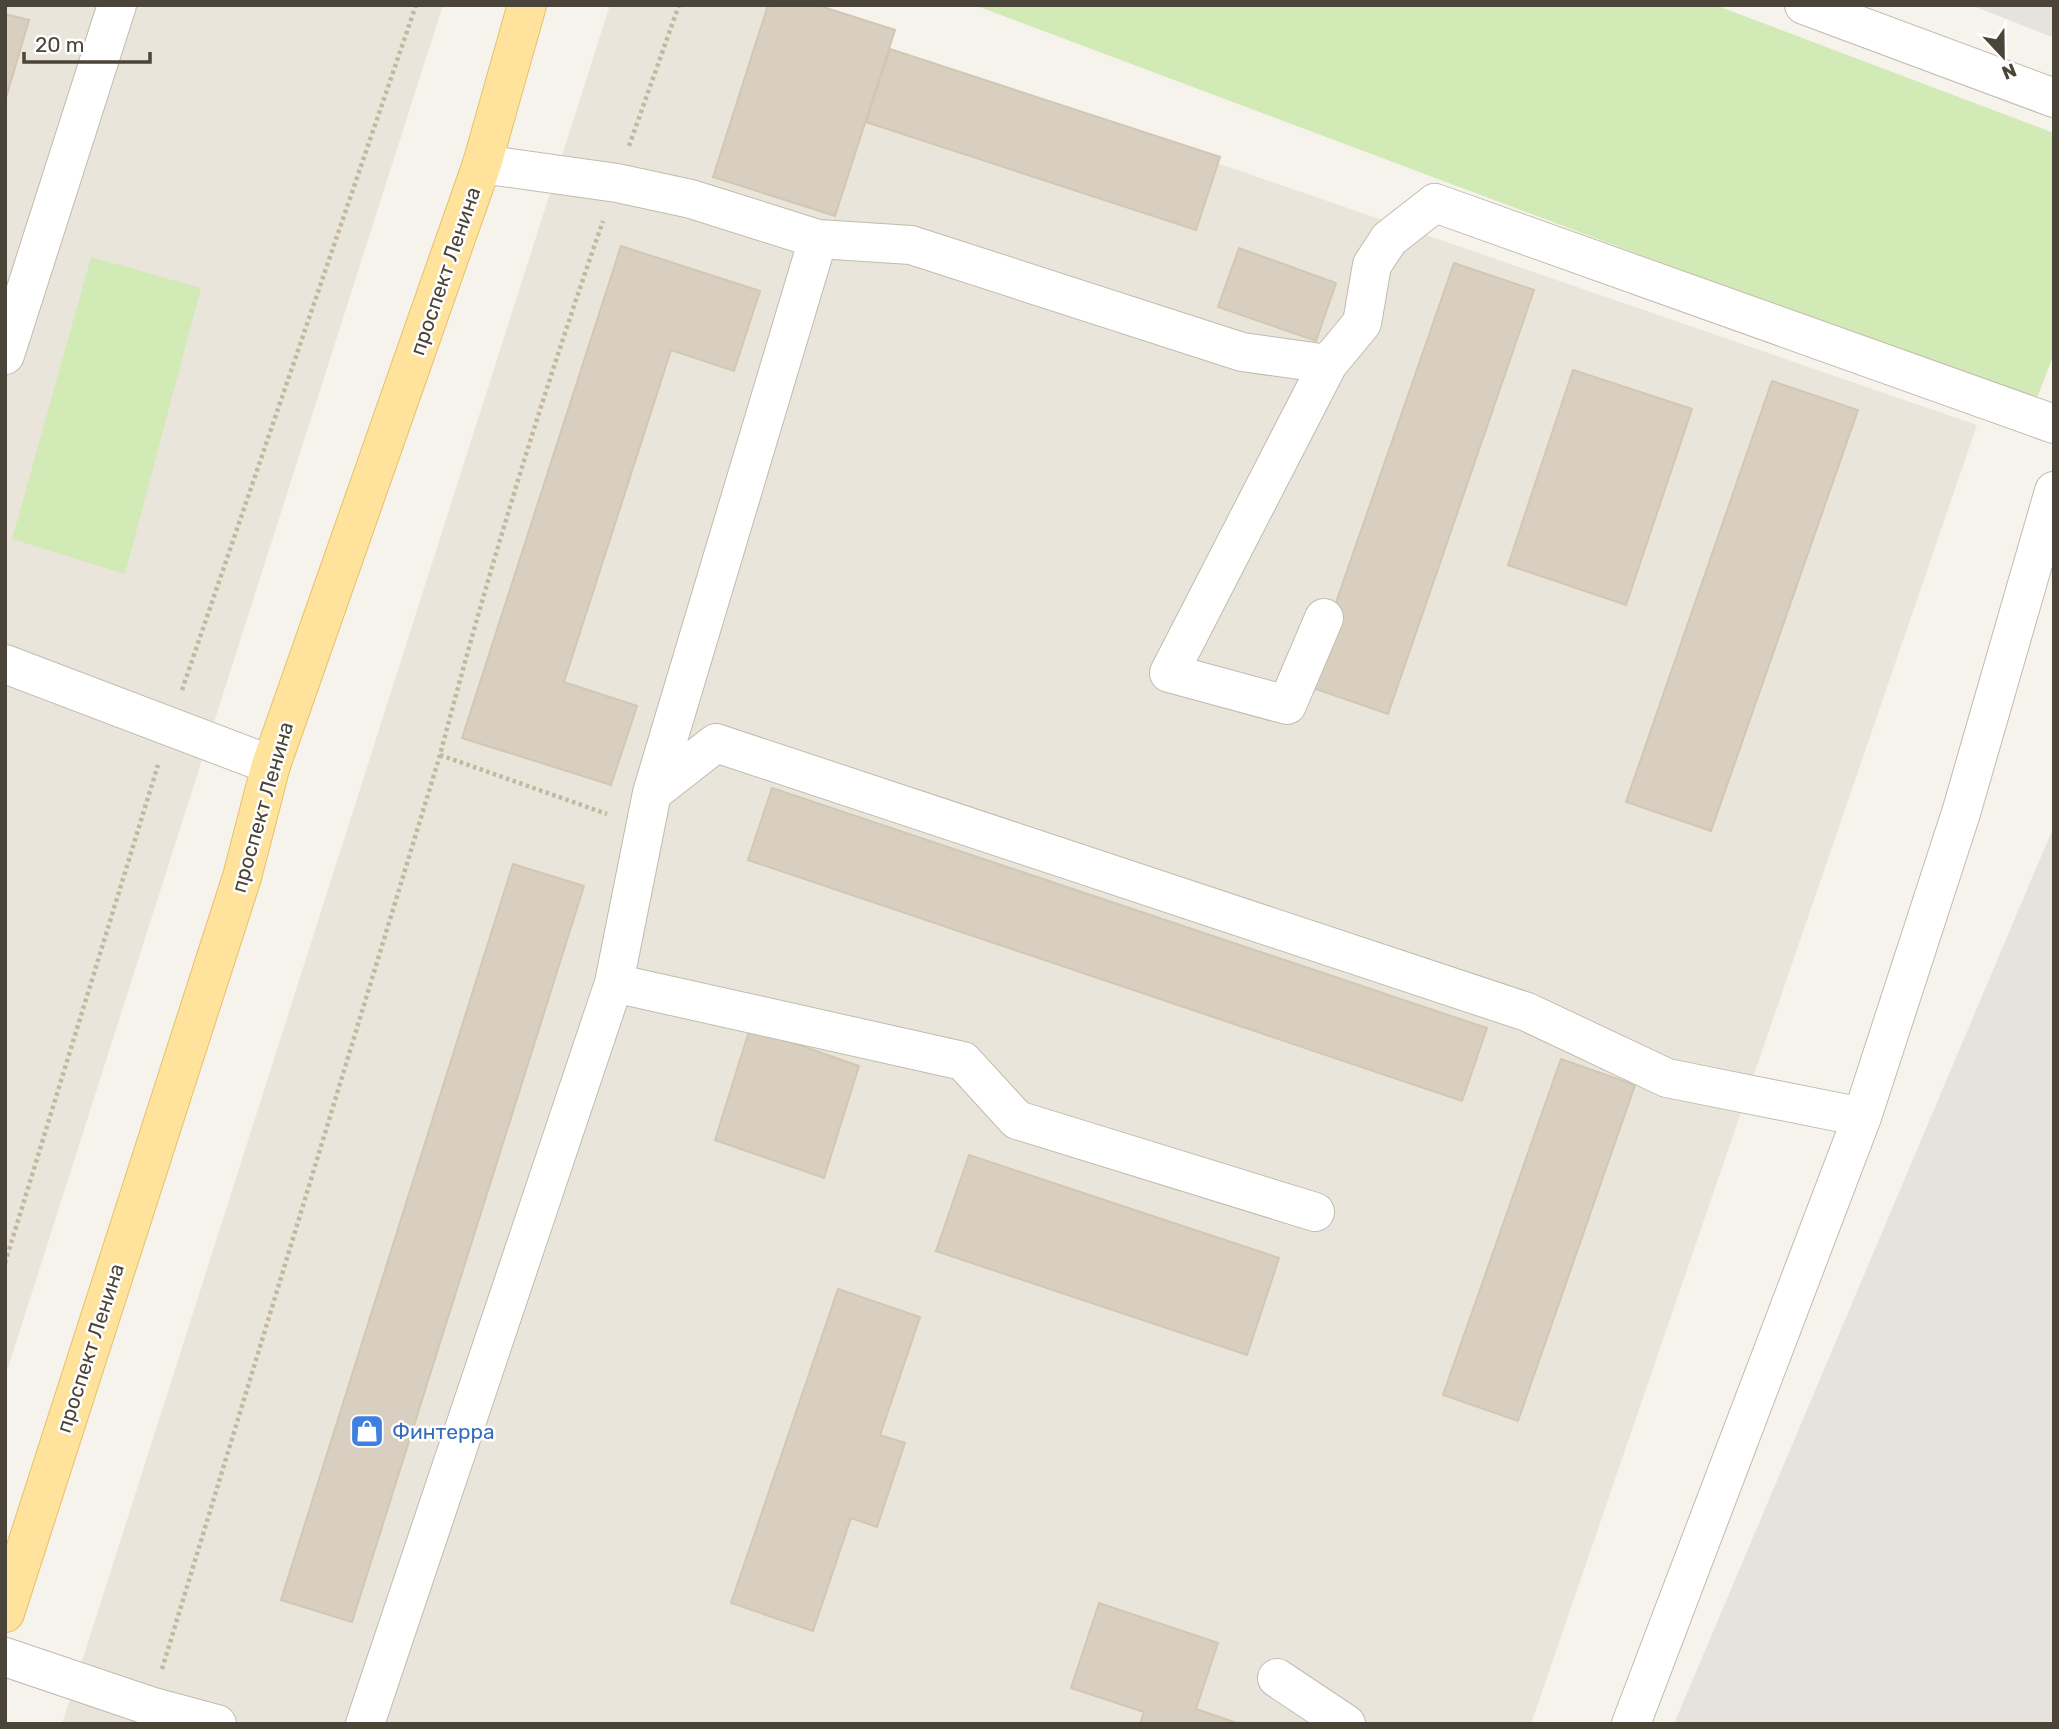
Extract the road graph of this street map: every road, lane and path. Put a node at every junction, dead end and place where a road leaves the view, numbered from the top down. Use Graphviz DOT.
graph roads {
  1 [pos="117,5"];
  2 [pos="416,5"];
  3 [pos="527,5"];
  4 [pos="679,5"];
  5 [pos="1804,5"];
  6 [pos="2054,98"];
  7 [pos="482,164"];
  8 [pos="617,183"];
  9 [pos="818,239"];
  10 [pos="5,355"];
  11 [pos="1328,365"];
  12 [pos="2054,424"];
  13 [pos="2054,491"];
  14 [pos="1324,618"];
  15 [pos="5,664"];
  16 [pos="169,726"];
  17 [pos="440,755"];
  18 [pos="271,765"];
  19 [pos="649,810"];
  20 [pos="614,983"];
  21 [pos="1862,1117"];
  22 [pos="1315,1212"];
  23 [pos="5,1263"];
  24 [pos="5,1613"];
  25 [pos="5,1657"];
  26 [pos="1277,1678"];
  27 [pos="150,1706"];
  28 [pos="217,1724"];
  29 [pos="365,1724"];
  30 [pos="1346,1724"];
  31 [pos="1631,1724"];
  1 -- 10 [label="street"];
  2 -- 16 [label="path"];
  3 -- 7 [label="main road, проспект Ленина"];
  4 -- 8 [label="path"];
  5 -- 6 [label="street"];
  7 -- 8 [label="street"];
  7 -- 18 [label="main road, проспект Ленина"];
  8 -- 9 [label="street"];
  8 -- 17 [label="path"];
  9 -- 11 [label="street"];
  9 -- 19 [label="street"];
  11 -- 12 [label="street"];
  11 -- 14 [label="street"];
  13 -- 21 [label="street"];
  15 -- 16 [label="street"];
  16 -- 18 [label="street"];
  16 -- 23 [label="path"];
  17 -- 19 [label="path"];
  17 -- 27 [label="path"];
  18 -- 24 [label="main road, проспект Ленина"];
  19 -- 20 [label="street"];
  19 -- 21 [label="street"];
  20 -- 22 [label="street"];
  20 -- 29 [label="street"];
  21 -- 31 [label="street"];
  25 -- 27 [label="street"];
  26 -- 30 [label="street"];
  27 -- 28 [label="street"];
}
